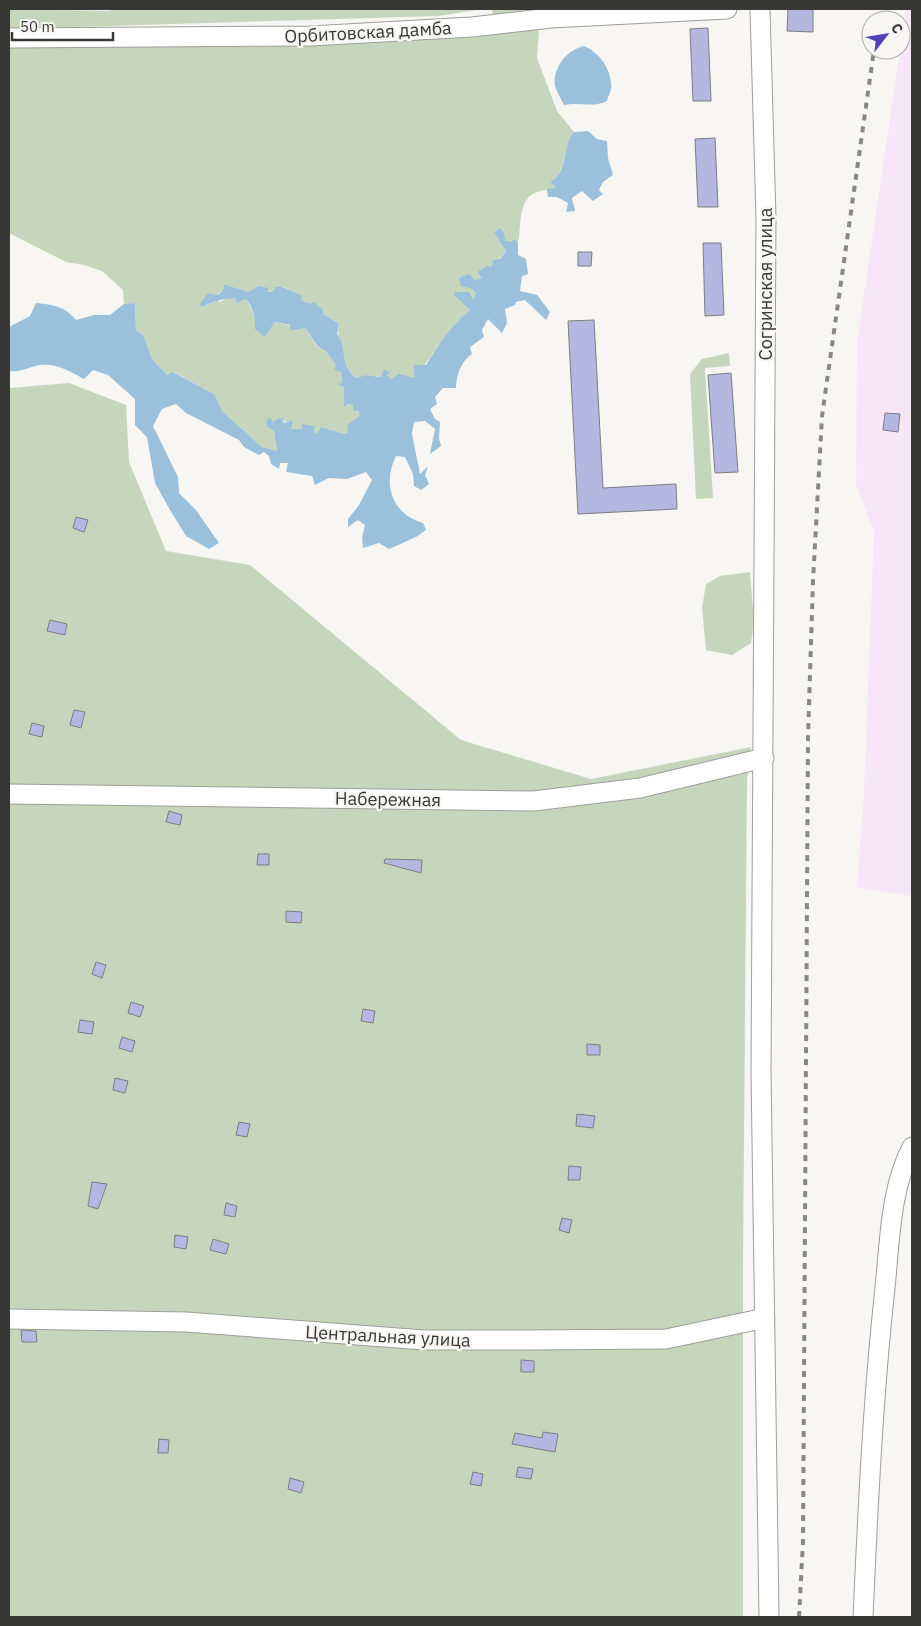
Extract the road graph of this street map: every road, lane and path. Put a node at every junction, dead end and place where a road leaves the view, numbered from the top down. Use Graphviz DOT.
graph roads {
  1 [pos="727,9"];
  2 [pos="760,9"];
  3 [pos="9,38"];
  4 [pos="764,758"];
  5 [pos="9,794"];
  6 [pos="912,1147"];
  7 [pos="765,1318"];
  8 [pos="9,1319"];
  9 [pos="769,1617"];
  10 [pos="863,1617"];
  1 -- 3 [label="street, Орбитовская дамба"];
  2 -- 4 [label="street, Согринская улица"];
  4 -- 5 [label="street, Набережная"];
  4 -- 7 [label="street, Согринская улица"];
  6 -- 10 [label="street"];
  7 -- 8 [label="street, Центральная улица"];
  7 -- 9 [label="street, Согринская улица"];
}
